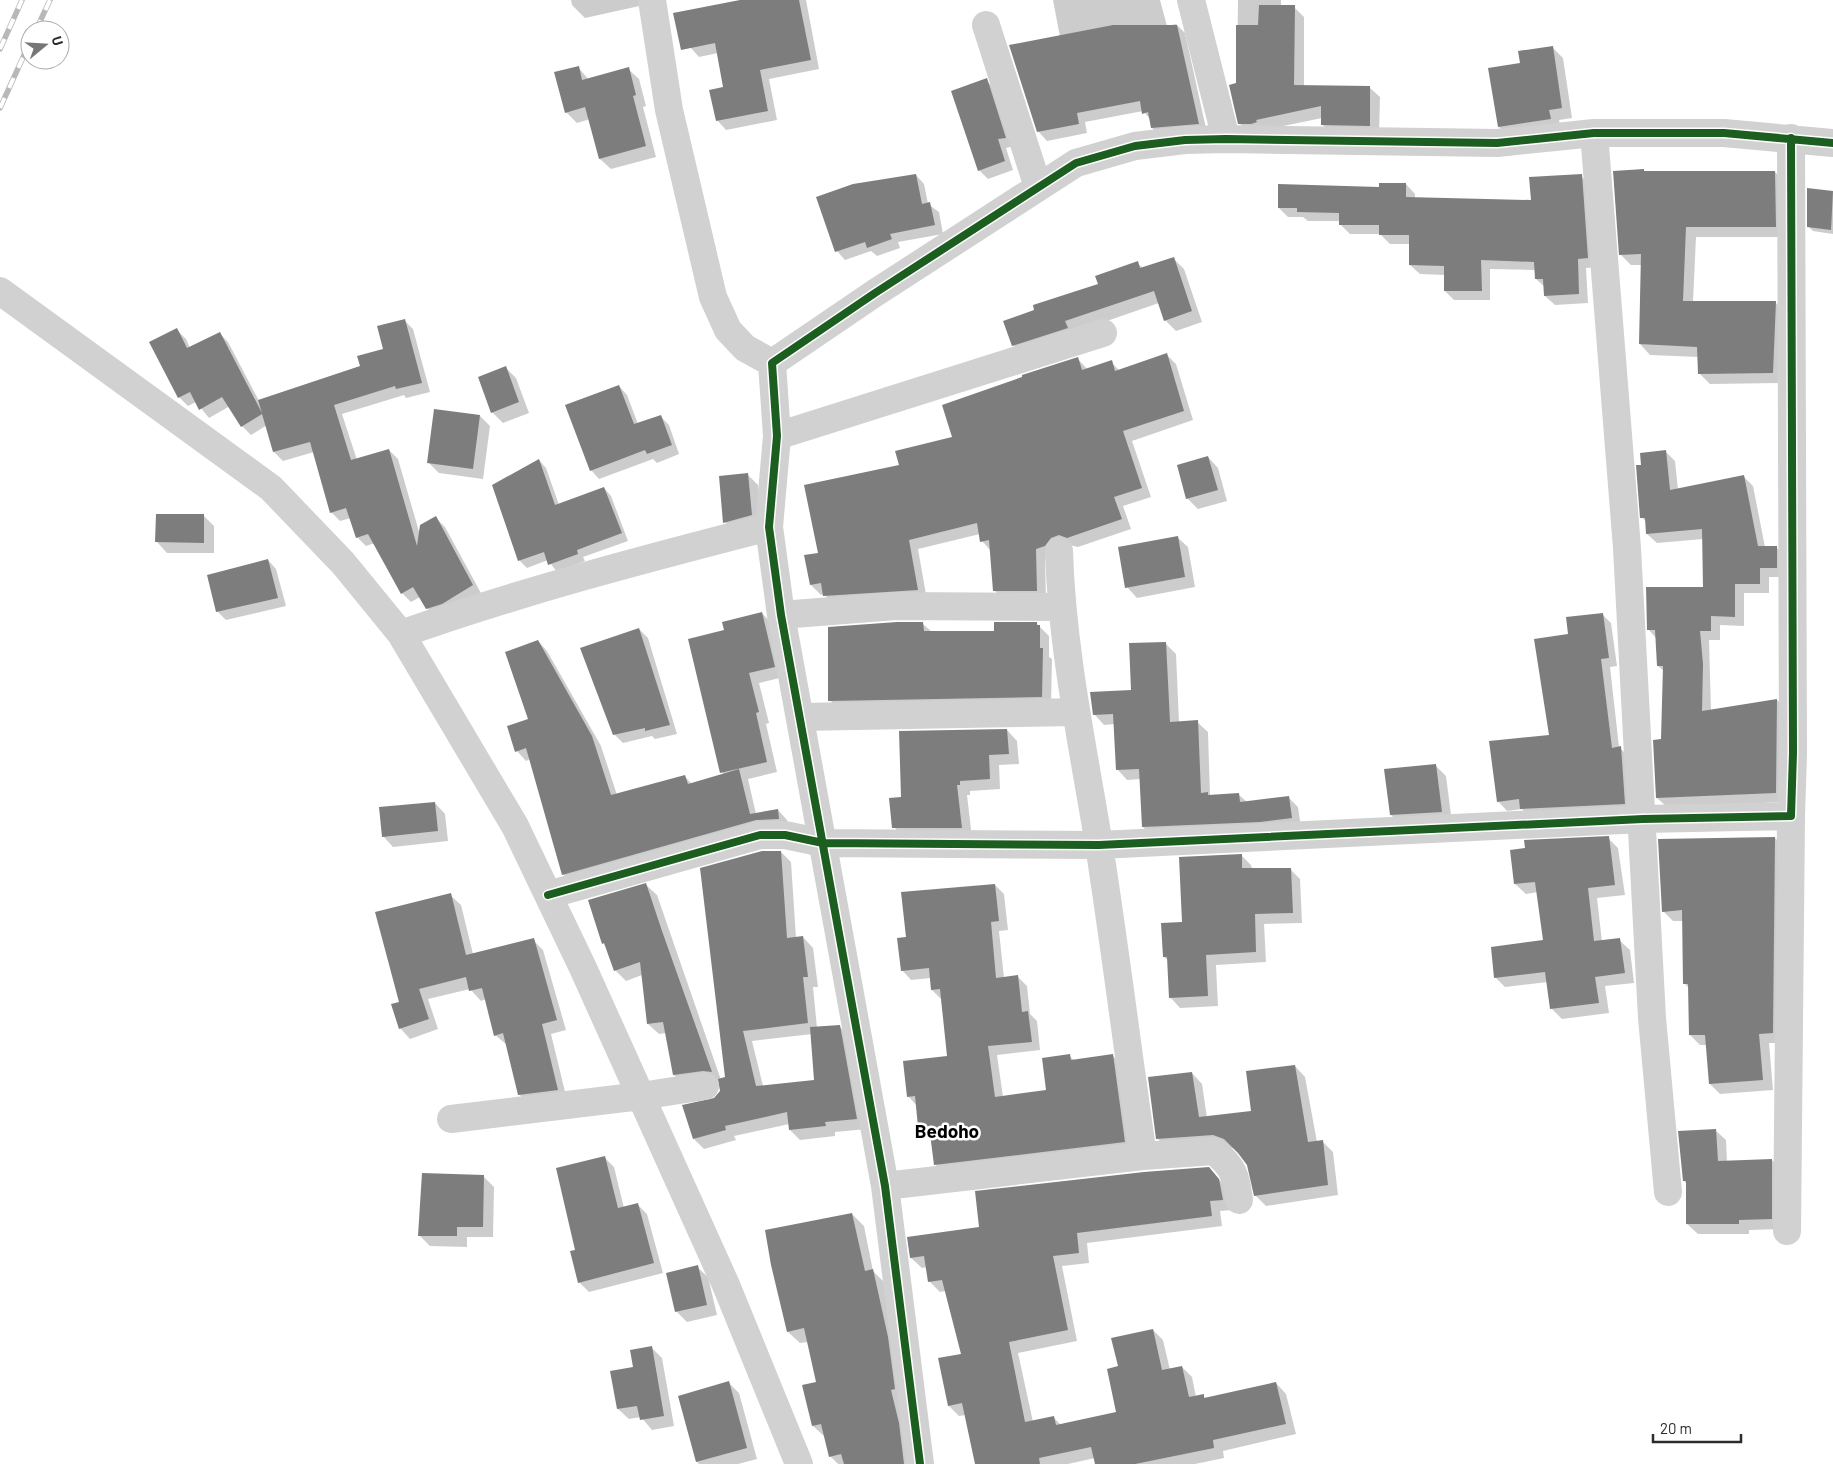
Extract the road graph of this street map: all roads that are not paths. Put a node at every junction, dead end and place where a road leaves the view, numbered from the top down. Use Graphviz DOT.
graph roads {
  1 [pos="652,0"];
  2 [pos="1191,0"];
  3 [pos="986,25"];
  4 [pos="1594,133"];
  5 [pos="1791,138"];
  6 [pos="1226,139"];
  7 [pos="1833,144"];
  8 [pos="1038,187"];
  9 [pos="0,291"];
  10 [pos="1103,333"];
  11 [pos="772,363"];
  12 [pos="777,436"];
  13 [pos="769,527"];
  14 [pos="1059,551"];
  15 [pos="1061,607"];
  16 [pos="781,615"];
  17 [pos="401,634"];
  18 [pos="1076,712"];
  19 [pos="802,717"];
  20 [pos="1791,816"];
  21 [pos="1642,819"];
  22 [pos="823,843"];
  23 [pos="1099,845"];
  24 [pos="548,895"];
  25 [pos="704,1086"];
  26 [pos="641,1096"];
  27 [pos="451,1119"];
  28 [pos="1143,1156"];
  29 [pos="884,1186"];
  30 [pos="1668,1192"];
  31 [pos="1239,1200"];
  32 [pos="1787,1231"];
  33 [pos="799,1464"];
  34 [pos="920,1464"];
  1 -- 11 [label="street"];
  2 -- 6 [label="street"];
  3 -- 8 [label="street"];
  4 -- 5 [label="street"];
  4 -- 6 [label="street"];
  4 -- 21 [label="street"];
  5 -- 7 [label="street"];
  5 -- 20 [label="street"];
  6 -- 8 [label="street"];
  8 -- 11 [label="street"];
  9 -- 17 [label="street"];
  10 -- 12 [label="street"];
  11 -- 12 [label="street"];
  12 -- 13 [label="street"];
  13 -- 16 [label="street"];
  13 -- 17 [label="street"];
  14 -- 15 [label="street"];
  15 -- 16 [label="street"];
  15 -- 18 [label="street"];
  16 -- 19 [label="street"];
  17 -- 24 [label="street"];
  18 -- 19 [label="street"];
  18 -- 23 [label="street"];
  19 -- 22 [label="street"];
  20 -- 21 [label="street"];
  20 -- 32 [label="street"];
  21 -- 23 [label="street"];
  21 -- 30 [label="street"];
  22 -- 23 [label="street"];
  22 -- 24 [label="street"];
  22 -- 29 [label="street"];
  23 -- 28 [label="street"];
  24 -- 26 [label="street"];
  25 -- 26 [label="street"];
  26 -- 27 [label="street"];
  26 -- 33 [label="street"];
  28 -- 29 [label="street"];
  28 -- 31 [label="street"];
  29 -- 34 [label="street"];
}
